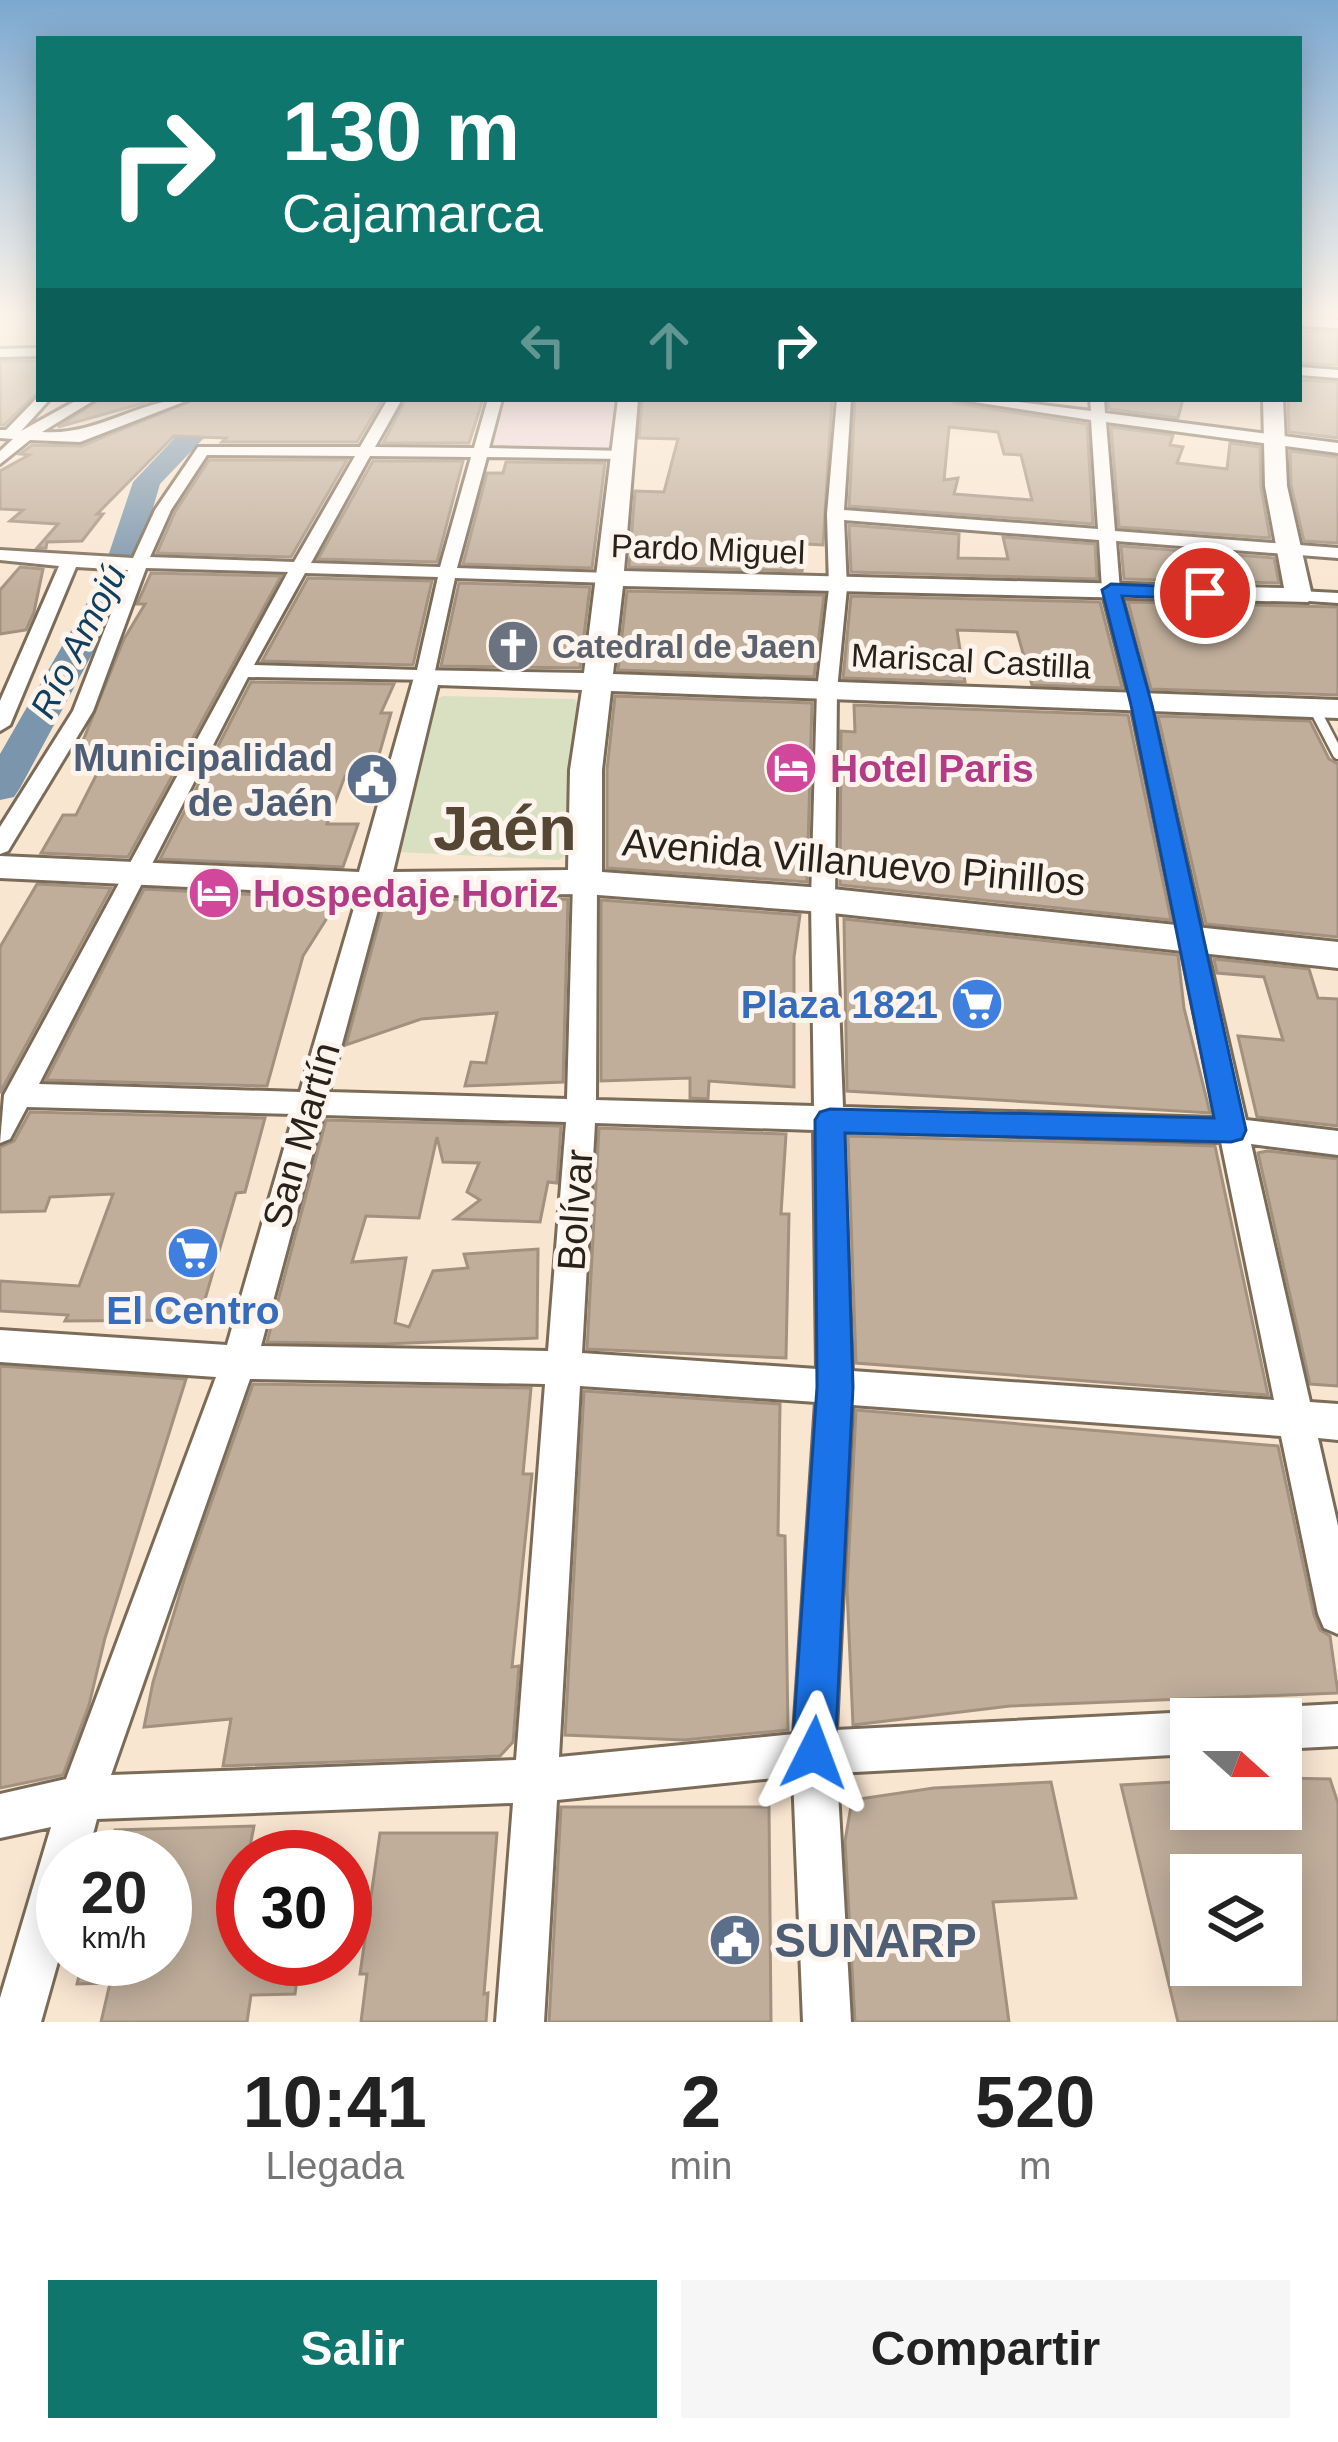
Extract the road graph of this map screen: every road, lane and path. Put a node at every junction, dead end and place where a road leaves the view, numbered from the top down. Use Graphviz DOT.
graph roads {
  1 [pos="36,407"];
  2 [pos="71,407"];
  3 [pos="161,407"];
  4 [pos="389,407"];
  5 [pos="493,407"];
  6 [pos="627,407"];
  7 [pos="843,407"];
  8 [pos="1098,407"];
  9 [pos="1105,407"];
  10 [pos="1273,407"];
  11 [pos="12,434"];
  12 [pos="1273,440"];
  13 [pos="1338,448"];
  14 [pos="364,451"];
  15 [pos="480,452"];
  16 [pos="623,454"];
  17 [pos="0,456"];
  18 [pos="835,514"];
  19 [pos="1104,532"];
  20 [pos="1290,550"];
  21 [pos="1338,554"];
  22 [pos="0,555"];
  23 [pos="72,562"];
  24 [pos="130,564"];
  25 [pos="300,566"];
  26 [pos="448,570"];
  27 [pos="611,578"];
  28 [pos="838,588"];
  29 [pos="1111,590"];
  30 [pos="1299,596"];
  31 [pos="1338,598"];
  32 [pos="241,670"];
  33 [pos="425,676"];
  34 [pos="595,681"];
  35 [pos="827,690"];
  36 [pos="1141,705"];
  37 [pos="1326,709"];
  38 [pos="0,725"];
  39 [pos="1338,754"];
  40 [pos="0,846"];
  41 [pos="0,867"];
  42 [pos="136,870"];
  43 [pos="585,882"];
  44 [pos="373,884"];
  45 [pos="823,900"];
  46 [pos="1192,940"];
  47 [pos="1338,955"];
  48 [pos="18,1095"];
  49 [pos="308,1106"];
  50 [pos="581,1114"];
  51 [pos="830,1120"];
  52 [pos="1231,1130"];
  53 [pos="0,1131"];
  54 [pos="1338,1143"];
  55 [pos="0,1346"];
  56 [pos="239,1362"];
  57 [pos="564,1368"];
  58 [pos="835,1387"];
  59 [pos="1294,1420"];
  60 [pos="1338,1422"];
  61 [pos="1338,1614"];
  62 [pos="1338,1725"];
  63 [pos="1302,1727"];
  64 [pos="1170,1733"];
  65 [pos="814,1753"];
  66 [pos="533,1781"];
  67 [pos="81,1798"];
  68 [pos="0,1816"];
  69 [pos="72,1830"];
  70 [pos="36,1957"];
  71 [pos="17,2022"];
  72 [pos="520,2022"];
  73 [pos="827,2022"];
  1 -- 11 [label="street"];
  2 -- 11 [label="street"];
  3 -- 11 [label="street"];
  4 -- 14 [label="street"];
  5 -- 15 [label="street, San Martín"];
  6 -- 16 [label="street, Bolívar"];
  7 -- 18 [label="street"];
  8 -- 19 [label="street"];
  9 -- 12 [label="street"];
  10 -- 12 [label="street"];
  11 -- 17 [label="street"];
  12 -- 13 [label="street"];
  12 -- 20 [label="street"];
  14 -- 15 [label="street"];
  14 -- 24 [label="street"];
  14 -- 25 [label="street"];
  15 -- 16 [label="street"];
  15 -- 26 [label="street, San Martín"];
  16 -- 27 [label="street, Bolívar"];
  18 -- 19 [label="street"];
  18 -- 28 [label="street"];
  19 -- 20 [label="street"];
  19 -- 29 [label="street"];
  20 -- 21 [label="street"];
  20 -- 30 [label="street"];
  22 -- 23 [label="street, Pardo Miguel"];
  23 -- 24 [label="street, Pardo Miguel"];
  23 -- 38 [label="street"];
  24 -- 25 [label="street, Pardo Miguel"];
  24 -- 40 [label="street"];
  25 -- 26 [label="street, Pardo Miguel"];
  25 -- 32 [label="street"];
  26 -- 27 [label="street, Pardo Miguel"];
  26 -- 33 [label="street, San Martín"];
  27 -- 28 [label="street, Pardo Miguel"];
  27 -- 34 [label="street, Bolívar"];
  28 -- 29 [label="street, Pardo Miguel"];
  28 -- 35 [label="street"];
  29 -- 30 [label="street, Pardo Miguel"];
  29 -- 36 [label="street"];
  30 -- 31 [label="street, Pardo Miguel"];
  32 -- 33 [label="street, Mariscal Castilla"];
  32 -- 42 [label="street"];
  33 -- 34 [label="street, Mariscal Castilla"];
  33 -- 44 [label="street, San Martín"];
  34 -- 35 [label="street, Mariscal Castilla"];
  34 -- 43 [label="street, Bolívar"];
  35 -- 36 [label="street, Mariscal Castilla"];
  35 -- 45 [label="street"];
  36 -- 37 [label="street, Mariscal Castilla"];
  36 -- 46 [label="street"];
  37 -- 39 [label="lane"];
  41 -- 42 [label="street, Avenida Villanuevo Pinillos"];
  42 -- 44 [label="street, Avenida Villanuevo Pinillos"];
  42 -- 48 [label="street"];
  43 -- 44 [label="street, Avenida Villanuevo Pinillos"];
  43 -- 45 [label="street, Avenida Villanuevo Pinillos"];
  43 -- 50 [label="street, Bolívar"];
  44 -- 49 [label="street, San Martín"];
  45 -- 46 [label="street, Avenida Villanuevo Pinillos"];
  45 -- 51 [label="street"];
  46 -- 47 [label="street, Avenida Villanuevo Pinillos"];
  46 -- 52 [label="street"];
  48 -- 49 [label="street"];
  48 -- 53 [label="street"];
  49 -- 50 [label="street"];
  49 -- 56 [label="street, San Martín"];
  50 -- 51 [label="street"];
  50 -- 57 [label="street, Bolívar"];
  51 -- 52 [label="street"];
  51 -- 58 [label="street"];
  52 -- 54 [label="street"];
  52 -- 59 [label="street"];
  55 -- 56 [label="street"];
  56 -- 57 [label="street"];
  56 -- 67 [label="street, San Martín"];
  57 -- 58 [label="street"];
  57 -- 66 [label="street, Bolívar"];
  58 -- 59 [label="street"];
  58 -- 65 [label="street"];
  59 -- 60 [label="street"];
  59 -- 61 [label="street"];
  62 -- 63 [label="street"];
  64 -- 65 [label="street"];
  65 -- 66 [label="street"];
  65 -- 73 [label="street"];
  66 -- 67 [label="street"];
  66 -- 72 [label="street, Bolívar"];
  67 -- 68 [label="street"];
  67 -- 69 [label="street, San Martín"];
  70 -- 71 [label="street, San Martín"];
}
